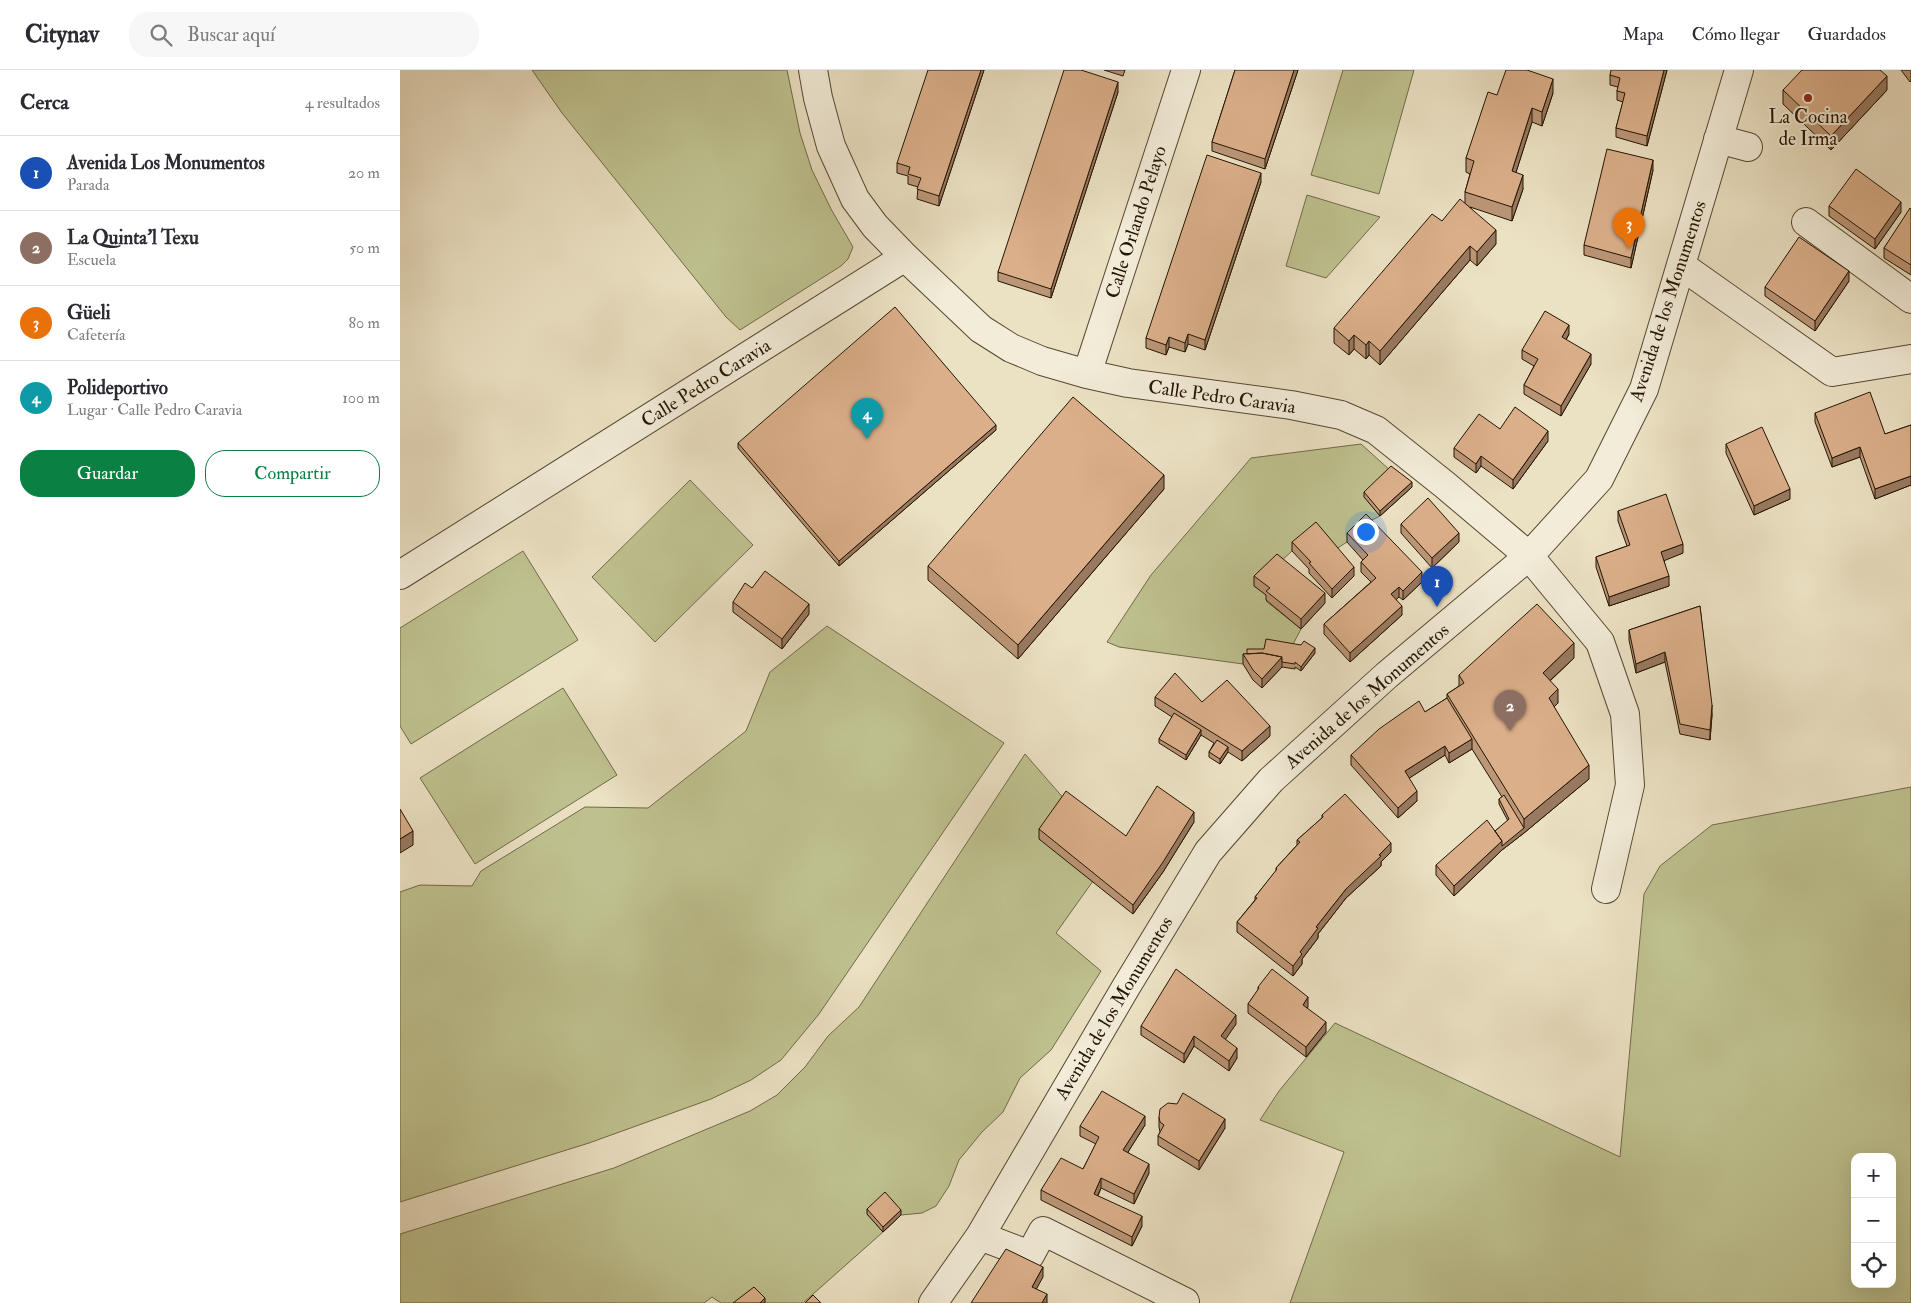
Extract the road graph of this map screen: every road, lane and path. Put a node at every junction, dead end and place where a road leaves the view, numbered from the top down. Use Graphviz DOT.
graph roads {
  1 [pos="813,70"];
  2 [pos="1186,70"];
  3 [pos="1739,70"];
  4 [pos="1718,139"];
  5 [pos="1748,147"];
  6 [pos="1806,222"];
  7 [pos="905,257"];
  8 [pos="1682,266"];
  9 [pos="1911,299"];
  10 [pos="1911,359"];
  11 [pos="1087,374"];
  12 [pos="1529,556"];
  13 [pos="400,575"];
  14 [pos="1606,889"];
  15 [pos="980,1236"];
  16 [pos="1185,1302"];
  17 [pos="933,1303"];
  1 -- 7 [label="street, Calle Pedro Caravia"];
  2 -- 11 [label="street, Calle Orlando Pelayo"];
  3 -- 4 [label="street, Avenida de los Monumentos"];
  4 -- 5 [label="street"];
  4 -- 8 [label="street, Avenida de los Monumentos"];
  6 -- 9 [label="street"];
  7 -- 11 [label="street, Calle Pedro Caravia"];
  7 -- 13 [label="street, Calle Pedro Caravia"];
  8 -- 10 [label="street"];
  8 -- 12 [label="street, Avenida de los Monumentos"];
  11 -- 12 [label="street, Calle Pedro Caravia"];
  12 -- 14 [label="street, Calle Pedro Caravia"];
  12 -- 15 [label="street, Avenida de los Monumentos"];
  15 -- 16 [label="street"];
  15 -- 17 [label="street, Avenida de los Monumentos"];
}
